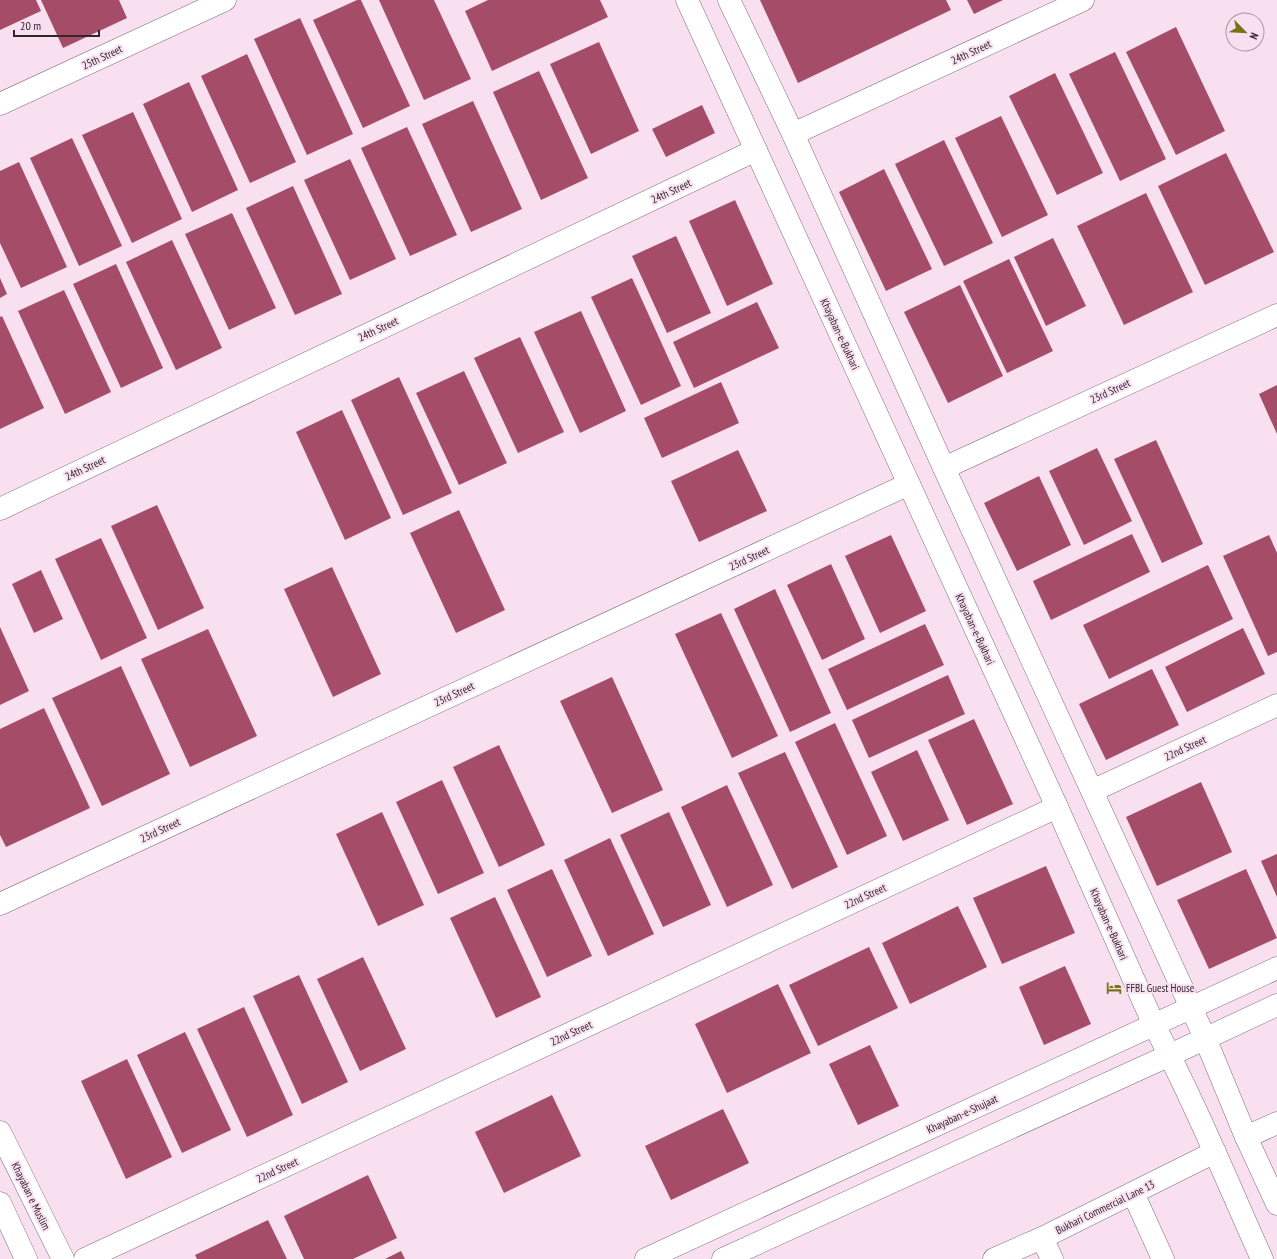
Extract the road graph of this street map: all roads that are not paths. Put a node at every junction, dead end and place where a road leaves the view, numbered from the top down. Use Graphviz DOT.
graph roads {
  1 [pos="225,0"];
  2 [pos="686,0"];
  3 [pos="729,0"];
  4 [pos="1083,0"];
  5 [pos="0,104"];
  6 [pos="793,134"];
  7 [pos="756,150"];
  8 [pos="1277,314"];
  9 [pos="944,468"];
  10 [pos="909,484"];
  11 [pos="0,508"];
  12 [pos="1277,705"];
  13 [pos="1092,791"];
  14 [pos="1056,807"];
  15 [pos="0,904"];
  16 [pos="1277,968"];
  17 [pos="1277,1004"];
  18 [pos="1191,1008"];
  19 [pos="1154,1025"];
  20 [pos="1205,1038"];
  21 [pos="1170,1055"];
  22 [pos="1277,1123"];
  23 [pos="0,1132"];
  24 [pos="1246,1138"];
  25 [pos="1215,1152"];
  26 [pos="1133,1193"];
  27 [pos="0,1203"];
  28 [pos="1277,1204"];
  29 [pos="1042,1238"];
  30 [pos="26,1259"];
  31 [pos="63,1259"];
  32 [pos="86,1259"];
  33 [pos="646,1259"];
  34 [pos="723,1259"];
  35 [pos="994,1259"];
  36 [pos="1052,1259"];
  37 [pos="1162,1259"];
  38 [pos="1262,1259"];
  1 -- 5 [label="street, 25th Street"];
  2 -- 7 [label="street, Khayaban-e-Bukhari"];
  3 -- 6 [label="street"];
  4 -- 6 [label="street, 24th Street"];
  6 -- 9 [label="street"];
  7 -- 10 [label="street, Khayaban-e-Bukhari"];
  7 -- 11 [label="street, 24th Street"];
  8 -- 9 [label="street, 23rd Street"];
  9 -- 13 [label="street"];
  10 -- 14 [label="street, Khayaban-e-Bukhari"];
  10 -- 15 [label="street, 23rd Street"];
  12 -- 13 [label="street, 22nd Street"];
  13 -- 18 [label="street"];
  14 -- 19 [label="street, Khayaban-e-Bukhari"];
  14 -- 32 [label="street, 22nd Street"];
  16 -- 18 [label="street, Khayaban-e-Shujaat"];
  17 -- 20 [label="street"];
  18 -- 19 [label="street, Khayaban-e-Shujaat"];
  18 -- 20 [label="street"];
  19 -- 21 [label="street, Khayaban-e-Bukhari"];
  19 -- 33 [label="street, Khayaban-e-Shujaat"];
  20 -- 21 [label="street"];
  20 -- 24 [label="street"];
  21 -- 25 [label="street, Khayaban-e-Bukhari"];
  21 -- 34 [label="street"];
  22 -- 24 [label="street"];
  23 -- 31 [label="street, Khayaban e Muslim"];
  24 -- 28 [label="street"];
  25 -- 26 [label="street, Bukhari Commercial Lane 13"];
  25 -- 38 [label="street, Khayaban-e-Bukhari"];
  26 -- 29 [label="street, Bukhari Commercial Lane 13"];
  26 -- 37 [label="street"];
  27 -- 30 [label="street"];
  29 -- 35 [label="street, Bukhari Commercial Lane 13"];
  29 -- 36 [label="street"];
}
